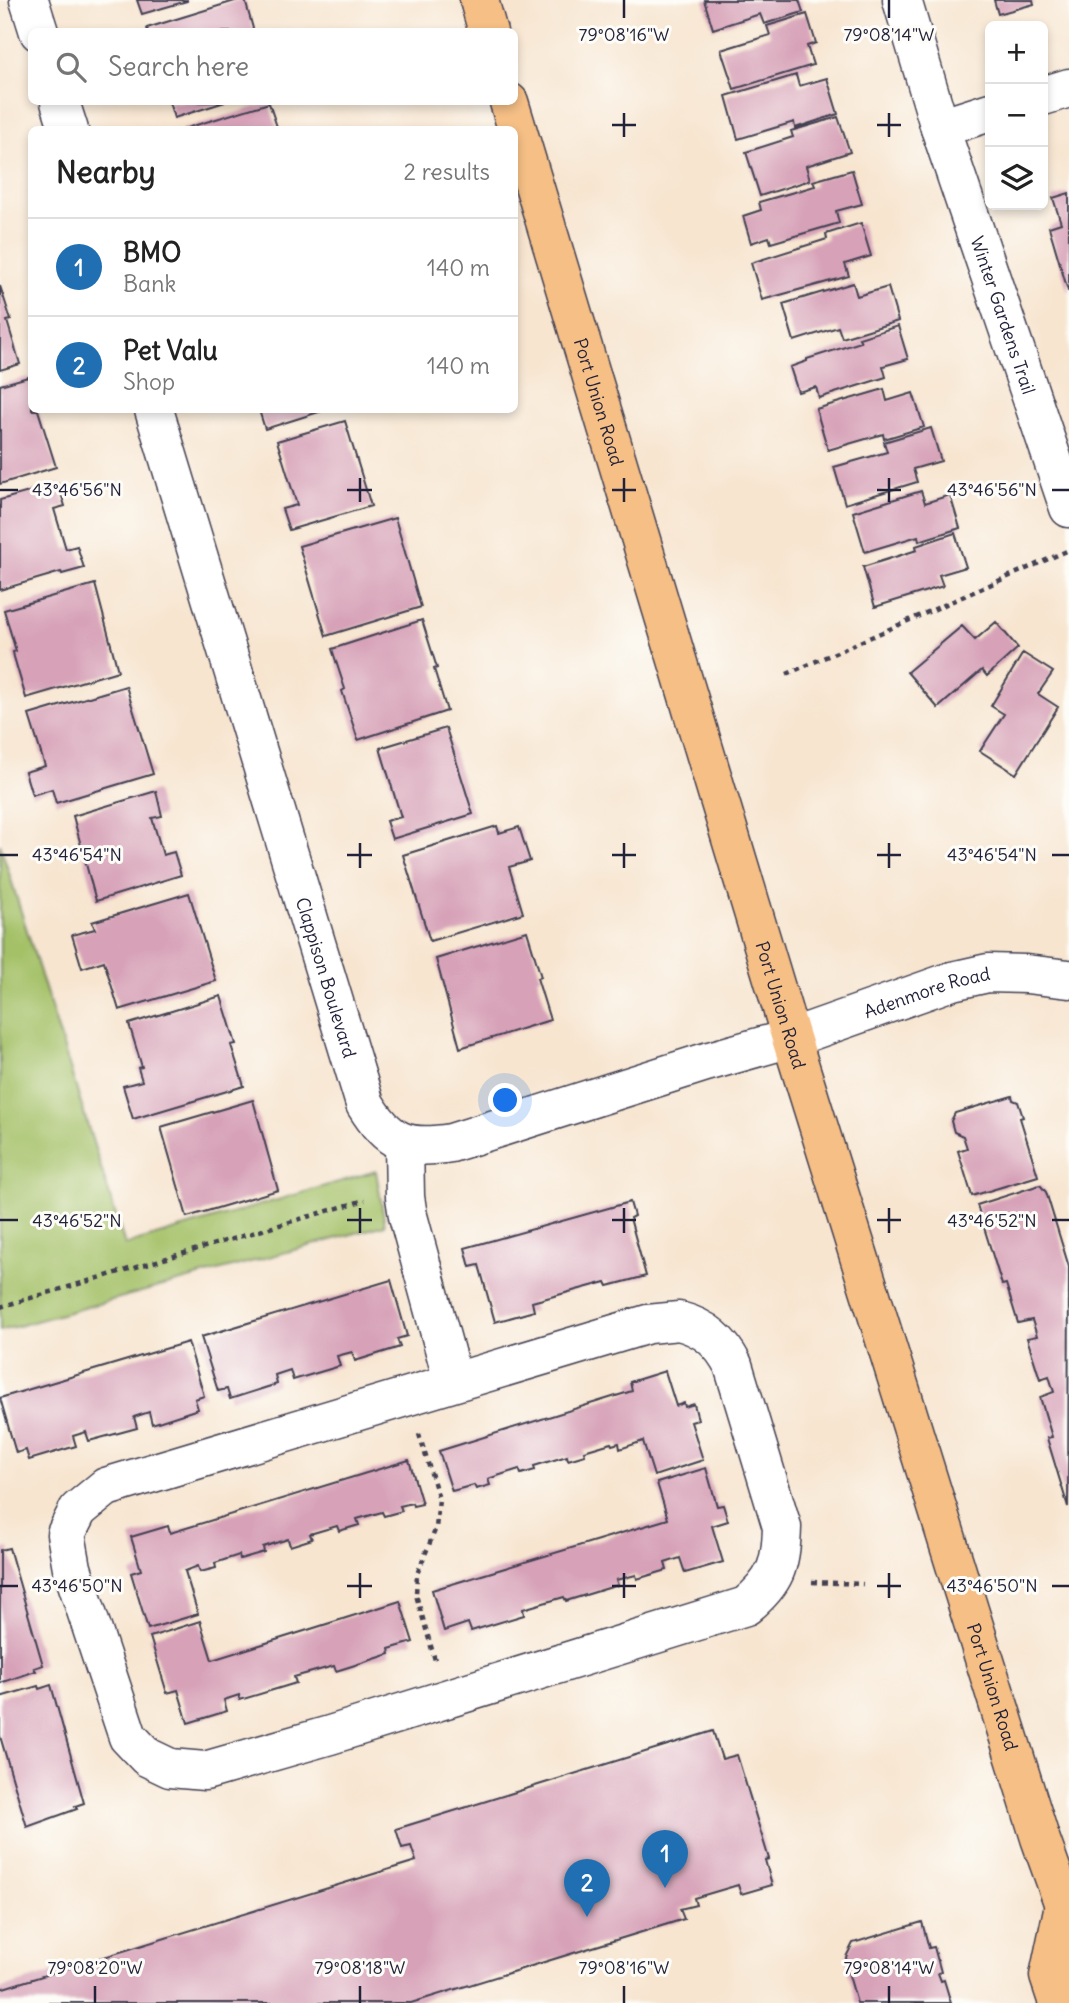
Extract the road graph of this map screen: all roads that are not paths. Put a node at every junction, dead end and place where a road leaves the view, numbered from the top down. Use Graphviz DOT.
graph roads {
  1 [pos="29,0"];
  2 [pos="479,0"];
  3 [pos="902,0"];
  4 [pos="38,28"];
  5 [pos="487,28"];
  6 [pos="1069,88"];
  7 [pos="1048,94"];
  8 [pos="61,105"];
  9 [pos="510,105"];
  10 [pos="985,114"];
  11 [pos="68,126"];
  12 [pos="516,126"];
  13 [pos="940,128"];
  14 [pos="518,132"];
  15 [pos="155,413"];
  16 [pos="1069,508"];
  17 [pos="1069,979"];
  18 [pos="791,1038"];
  19 [pos="404,1144"];
  20 [pos="453,1381"];
  21 [pos="1067,1907"];
  22 [pos="1058,2003"];
  1 -- 4 [label="street"];
  2 -- 5 [label="main road"];
  3 -- 13 [label="street, Winter Gardens Trail"];
  6 -- 7 [label="street"];
  8 -- 11 [label="street"];
  9 -- 12 [label="main road, Port Union Road"];
  10 -- 13 [label="street"];
  13 -- 16 [label="street, Winter Gardens Trail"];
  14 -- 18 [label="main road, Port Union Road"];
  15 -- 19 [label="street, Clappison Boulevard"];
  17 -- 18 [label="street, Adenmore Road"];
  18 -- 19 [label="street"];
  18 -- 21 [label="main road, Port Union Road"];
  19 -- 20 [label="street"];
  20 -- 20 [label="street"];
  21 -- 22 [label="main road, Port Union Road"];
}
